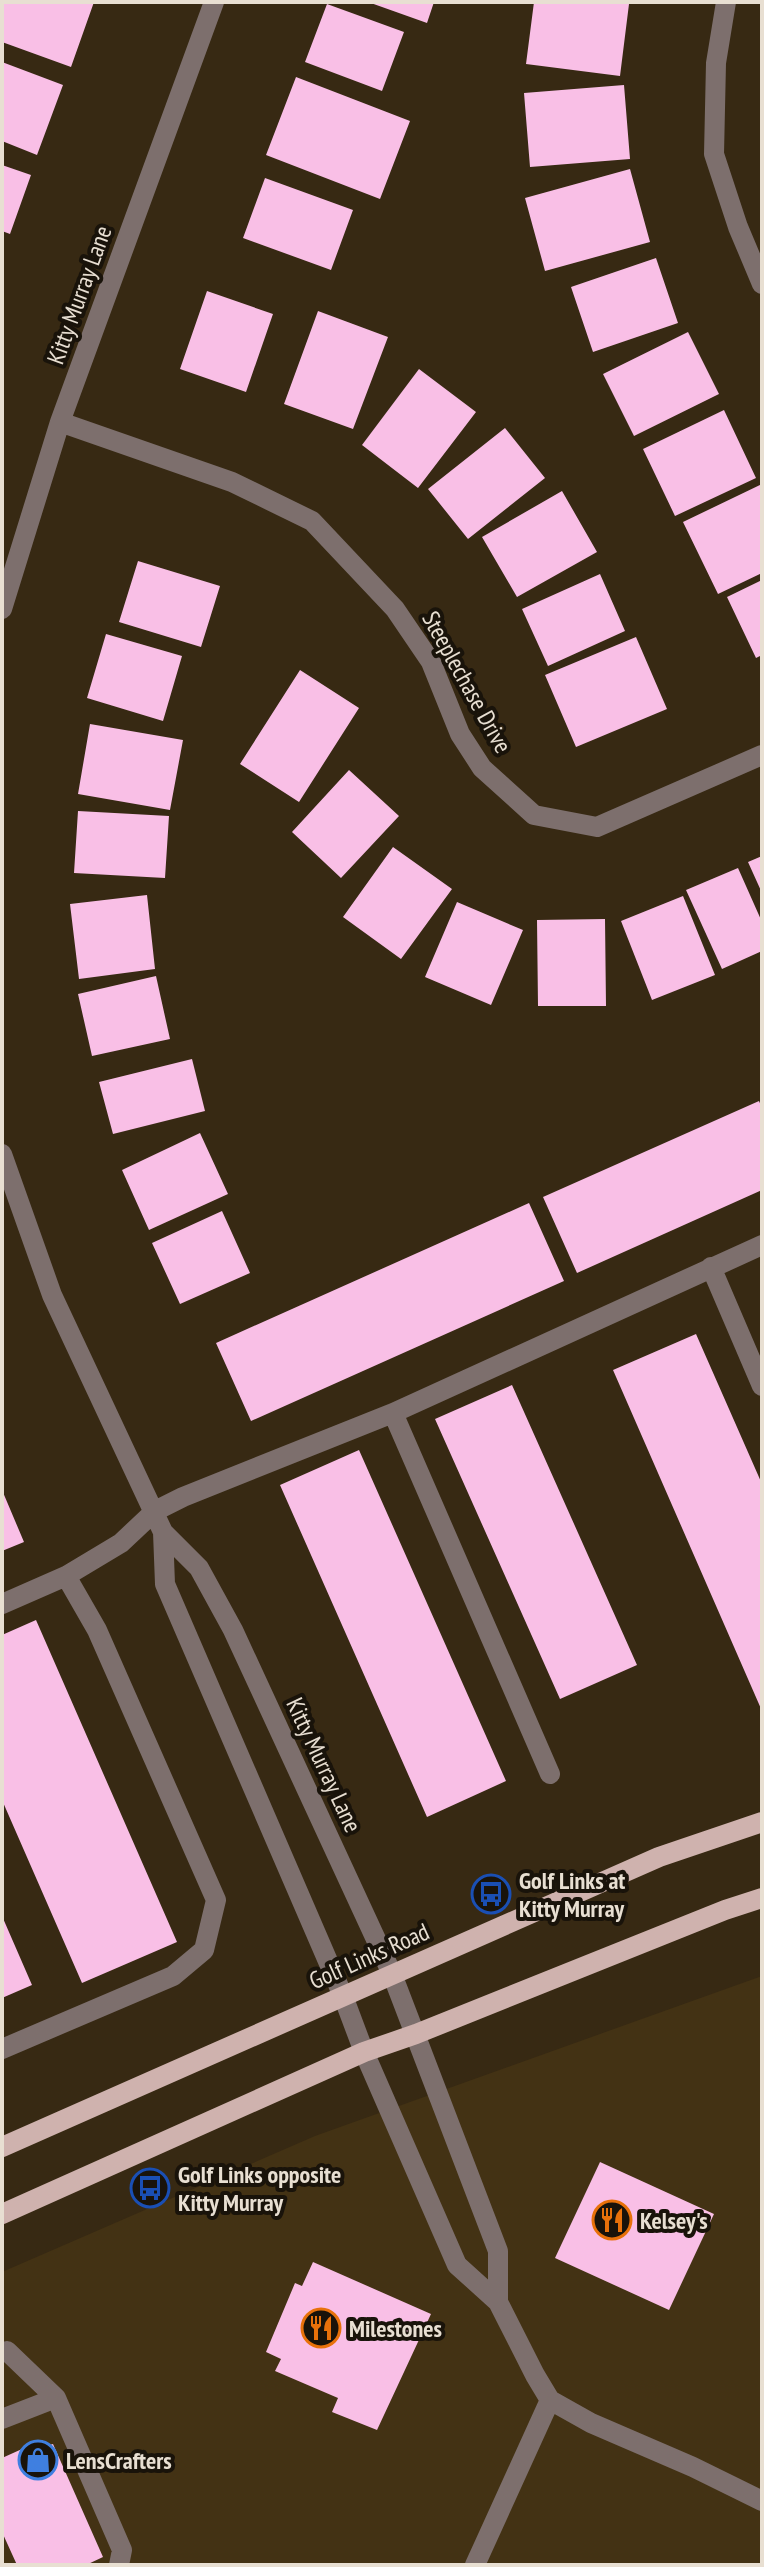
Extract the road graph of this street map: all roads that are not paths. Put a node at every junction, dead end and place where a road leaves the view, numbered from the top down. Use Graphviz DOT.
graph roads {
  1 [pos="214,2"];
  2 [pos="726,2"];
  3 [pos="762,284"];
  4 [pos="60,422"];
  5 [pos="2,609"];
  6 [pos="762,755"];
  7 [pos="2,1154"];
  8 [pos="762,1245"];
  9 [pos="711,1267"];
  10 [pos="762,1386"];
  11 [pos="393,1413"];
  12 [pos="155,1511"];
  13 [pos="163,1532"];
  14 [pos="66,1576"];
  15 [pos="2,1604"];
  16 [pos="550,1774"];
  17 [pos="762,1822"];
  18 [pos="762,1898"];
  19 [pos="392,1974"];
  20 [pos="343,1996"];
  21 [pos="416,2034"];
  22 [pos="2,2049"];
  23 [pos="364,2052"];
  24 [pos="2,2147"];
  25 [pos="2,2214"];
  26 [pos="498,2302"];
  27 [pos="7,2351"];
  28 [pos="56,2398"];
  29 [pos="550,2400"];
  30 [pos="2,2419"];
  31 [pos="762,2501"];
  32 [pos="119,2565"];
  33 [pos="475,2565"];
  1 -- 4 [label="street, Kitty Murray Lane"];
  2 -- 3 [label="street"];
  4 -- 5 [label="street, Kitty Murray Lane"];
  4 -- 6 [label="street, Steeplechase Drive"];
  7 -- 12 [label="street, Kitty Murray Lane"];
  8 -- 9 [label="street"];
  9 -- 10 [label="street"];
  9 -- 11 [label="street"];
  11 -- 12 [label="street"];
  11 -- 16 [label="street"];
  12 -- 13 [label="street, Kitty Murray Lane"];
  12 -- 14 [label="street"];
  13 -- 19 [label="street, Kitty Murray Lane"];
  13 -- 20 [label="street, Kitty Murray Lane"];
  14 -- 15 [label="street"];
  14 -- 22 [label="street"];
  17 -- 19 [label="main road, Golf Links Road"];
  18 -- 21 [label="main road"];
  19 -- 20 [label="main road, Golf Links Road"];
  19 -- 21 [label="street, Kitty Murray Lane"];
  20 -- 23 [label="street, Kitty Murray Lane"];
  20 -- 24 [label="main road, Golf Links Road"];
  21 -- 23 [label="main road"];
  21 -- 26 [label="street, Kitty Murray Lane"];
  23 -- 25 [label="main road"];
  23 -- 26 [label="street, Kitty Murray Lane"];
  26 -- 29 [label="street"];
  27 -- 28 [label="street"];
  28 -- 30 [label="street"];
  28 -- 32 [label="street"];
  29 -- 31 [label="street"];
  29 -- 33 [label="street"];
}
